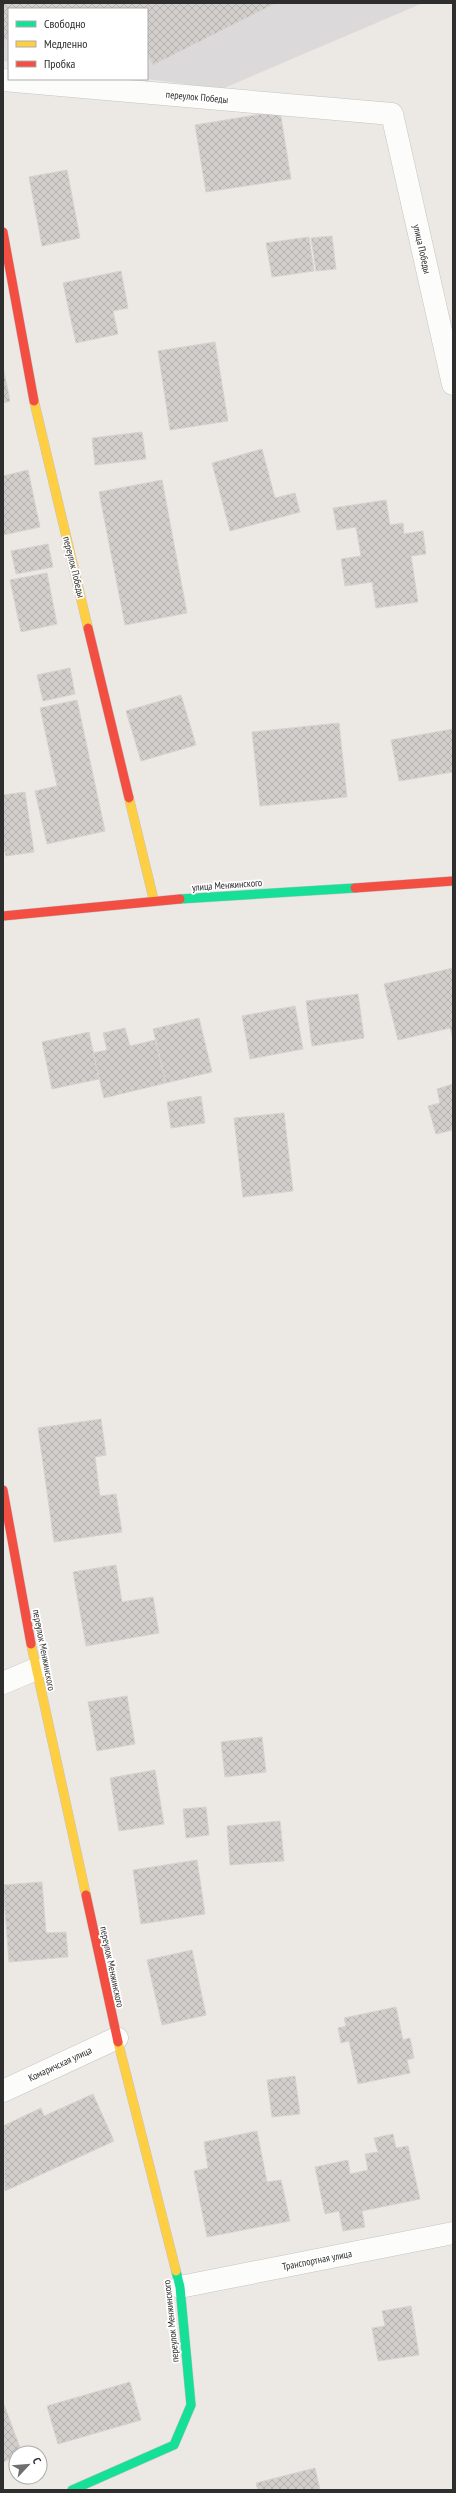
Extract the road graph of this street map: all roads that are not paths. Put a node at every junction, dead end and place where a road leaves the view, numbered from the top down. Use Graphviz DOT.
graph roads {
  1 [pos="3,80"];
  2 [pos="392,114"];
  3 [pos="3,232"];
  4 [pos="453,384"];
  5 [pos="453,881"];
  6 [pos="154,901"];
  7 [pos="3,916"];
  8 [pos="3,1490"];
  9 [pos="36,1669"];
  10 [pos="3,1683"];
  11 [pos="117,2038"];
  12 [pos="3,2091"];
  13 [pos="453,2233"];
  14 [pos="180,2287"];
  15 [pos="72,2490"];
  1 -- 2 [label="street, переулок Победы"];
  2 -- 4 [label="street, улица Победы"];
  3 -- 6 [label="street, переулок Победы"];
  5 -- 6 [label="street, улица Менжинского"];
  6 -- 7 [label="street, улица Менжинского"];
  8 -- 9 [label="street, переулок Менжинского"];
  9 -- 10 [label="street"];
  9 -- 11 [label="street, переулок Менжинского"];
  11 -- 12 [label="street, Комаричская улица"];
  11 -- 14 [label="street, переулок Менжинского"];
  13 -- 14 [label="street, Транспортная улица"];
  14 -- 15 [label="street, переулок Менжинского"];
}
